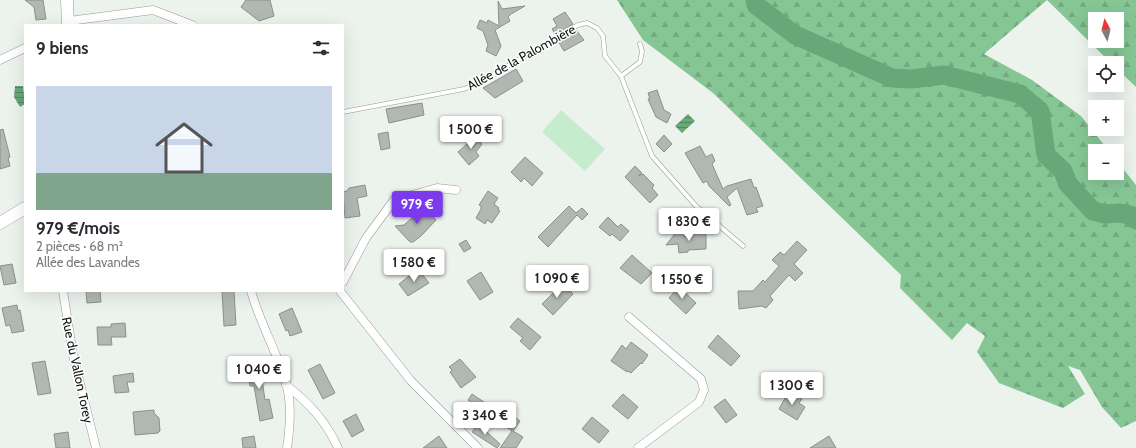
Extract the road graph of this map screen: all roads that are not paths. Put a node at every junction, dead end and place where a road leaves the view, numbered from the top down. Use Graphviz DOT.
graph roads {
  1 [pos="68,0"];
  2 [pos="69,23"];
  3 [pos="189,24"];
  4 [pos="640,44"];
  5 [pos="24,48"];
  6 [pos="0,60"];
  7 [pos="621,76"];
  8 [pos="344,112"];
  9 [pos="456,190"];
  10 [pos="24,209"];
  11 [pos="0,223"];
  12 [pos="744,246"];
  13 [pos="344,280"];
  14 [pos="63,292"];
  15 [pos="251,292"];
  16 [pos="341,292"];
  17 [pos="629,317"];
  18 [pos="286,385"];
  19 [pos="96,448"];
  20 [pos="287,448"];
  21 [pos="338,448"];
  22 [pos="478,448"];
  23 [pos="638,448"];
  1 -- 2 [label="street"];
  2 -- 3 [label="street"];
  4 -- 7 [label="lane"];
  5 -- 6 [label="street"];
  7 -- 8 [label="lane, Allée de la Palombière"];
  7 -- 12 [label="lane, Allée de la Palombière"];
  9 -- 13 [label="street"];
  10 -- 11 [label="street"];
  14 -- 19 [label="street, Rue du Vallon Torey"];
  15 -- 18 [label="street"];
  16 -- 22 [label="street"];
  17 -- 23 [label="street"];
  18 -- 20 [label="street"];
  18 -- 21 [label="street"];
}
